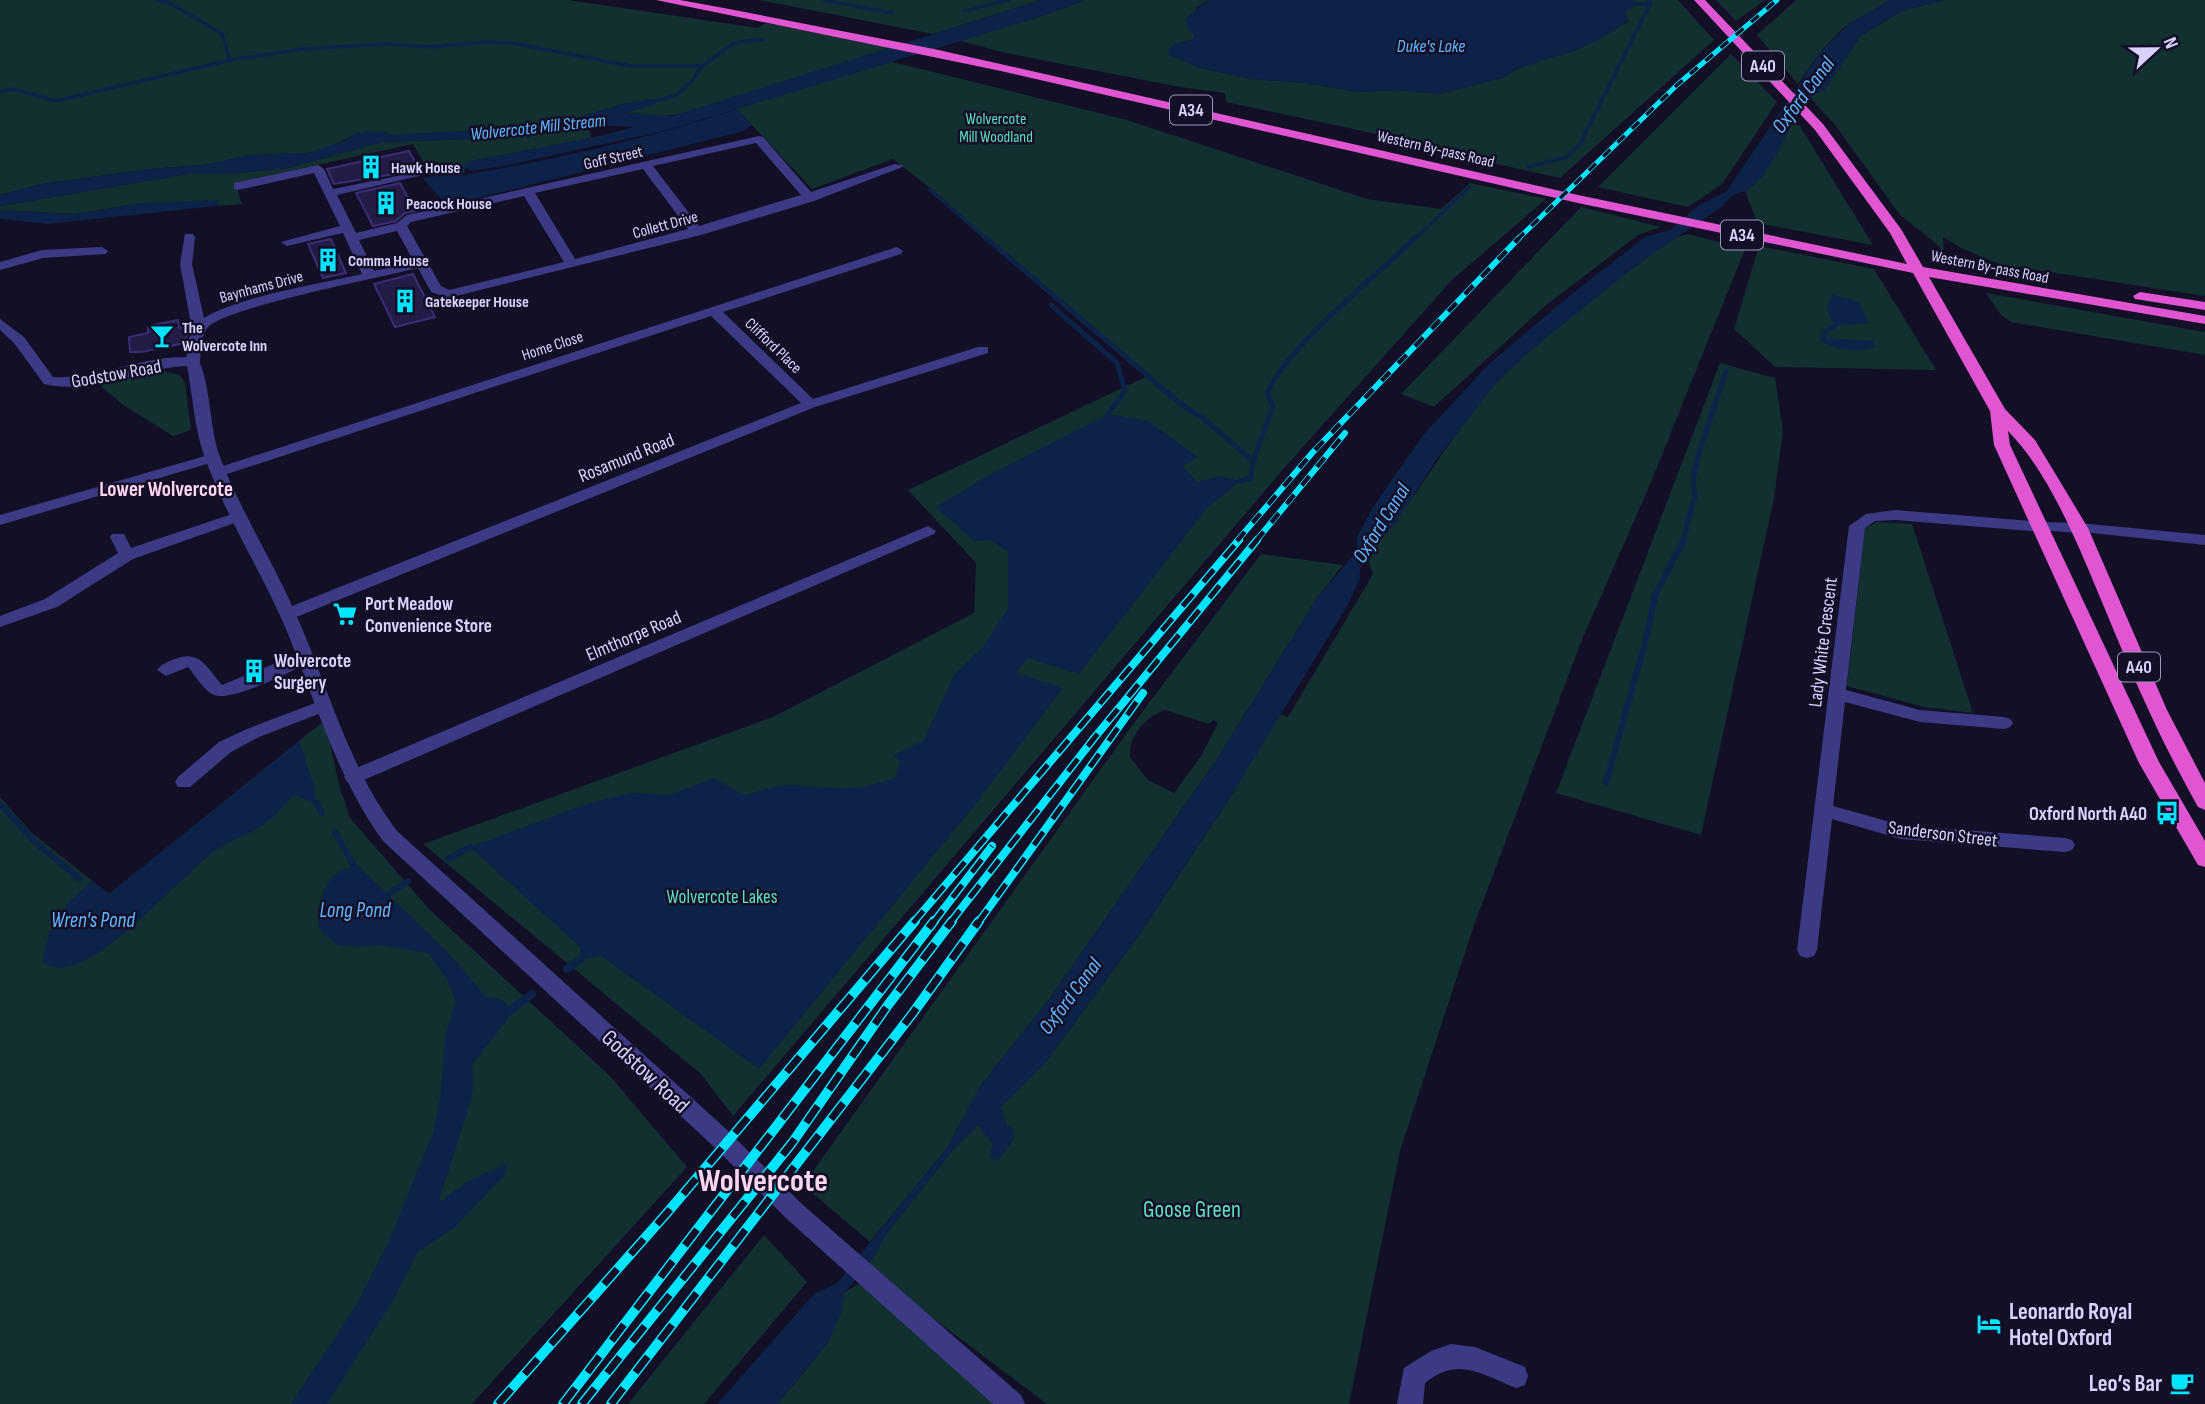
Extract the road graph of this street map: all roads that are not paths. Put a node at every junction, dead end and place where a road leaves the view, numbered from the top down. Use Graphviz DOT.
graph roads {
  1 [pos="661,0"];
  2 [pos="732,0"];
  3 [pos="1702,3"];
  4 [pos="785,10"];
  5 [pos="899,32"];
  6 [pos="965,53"];
  7 [pos="647,166"];
  8 [pos="899,166"];
  9 [pos="423,172"];
  10 [pos="238,186"];
  11 [pos="528,192"];
  12 [pos="330,193"];
  13 [pos="810,198"];
  14 [pos="401,226"];
  15 [pos="696,232"];
  16 [pos="349,233"];
  17 [pos="189,237"];
  18 [pos="287,242"];
  19 [pos="102,251"];
  20 [pos="897,251"];
  21 [pos="420,264"];
  22 [pos="572,264"];
  23 [pos="0,266"];
  24 [pos="370,276"];
  25 [pos="2064,292"];
  26 [pos="2205,306"];
  27 [pos="714,311"];
  28 [pos="2205,320"];
  29 [pos="0,323"];
  30 [pos="203,324"];
  31 [pos="983,350"];
  32 [pos="193,362"];
  33 [pos="810,404"];
  34 [pos="1998,411"];
  35 [pos="216,465"];
  36 [pos="238,517"];
  37 [pos="0,520"];
  38 [pos="2042,527"];
  39 [pos="2079,528"];
  40 [pos="928,531"];
  41 [pos="118,537"];
  42 [pos="2205,540"];
  43 [pos="127,555"];
  44 [pos="288,614"];
  45 [pos="0,622"];
  46 [pos="305,657"];
  47 [pos="166,670"];
  48 [pos="1837,694"];
  49 [pos="323,706"];
  50 [pos="2004,723"];
  51 [pos="354,777"];
  52 [pos="184,782"];
  53 [pos="2205,802"];
  54 [pos="1824,810"];
  55 [pos="2065,845"];
  56 [pos="2205,859"];
  57 [pos="1807,950"];
  58 [pos="1516,1376"];
  59 [pos="1012,1404"];
  60 [pos="1410,1404"];
  1 -- 6 [label="highway, Western By-pass Road / A34"];
  2 -- 4 [label="highway"];
  3 -- 34 [label="highway, A40"];
  5 -- 6 [label="highway, Western By-pass Road / A34"];
  6 -- 25 [label="highway, Western By-pass Road / A34"];
  7 -- 11 [label="street, Goff Street"];
  7 -- 13 [label="street, Goff Street"];
  7 -- 15 [label="street"];
  8 -- 13 [label="street, Collett Drive"];
  9 -- 12 [label="street"];
  10 -- 12 [label="street"];
  11 -- 14 [label="street, Goff Street"];
  11 -- 22 [label="street"];
  12 -- 16 [label="street"];
  13 -- 15 [label="street, Collett Drive"];
  14 -- 16 [label="street, Baynhams Drive"];
  14 -- 21 [label="street"];
  15 -- 22 [label="street, Collett Drive"];
  16 -- 18 [label="street, Baynhams Drive"];
  16 -- 24 [label="street"];
  17 -- 30 [label="street"];
  19 -- 23 [label="street"];
  20 -- 27 [label="street, Home Close"];
  21 -- 22 [label="street, Collett Drive"];
  21 -- 24 [label="street, Baynhams Drive"];
  24 -- 30 [label="street, Baynhams Drive"];
  25 -- 26 [label="highway, Western By-pass Road / A34"];
  25 -- 28 [label="highway, Western By-pass Road / A34"];
  27 -- 33 [label="street, Clifford Place"];
  27 -- 35 [label="street, Home Close"];
  29 -- 32 [label="street, Godstow Road"];
  30 -- 32 [label="street"];
  31 -- 33 [label="street, Rosamund Road"];
  32 -- 35 [label="street, Godstow Road"];
  33 -- 44 [label="street, Rosamund Road"];
  34 -- 38 [label="highway, A40"];
  34 -- 39 [label="highway, A40"];
  35 -- 36 [label="street, Godstow Road"];
  35 -- 37 [label="street, Home Close"];
  36 -- 43 [label="street"];
  36 -- 44 [label="street, Godstow Road"];
  38 -- 39 [label="street"];
  38 -- 48 [label="street, Lady White Crescent"];
  38 -- 56 [label="highway, A40"];
  39 -- 42 [label="street"];
  39 -- 53 [label="highway, A40"];
  40 -- 51 [label="street, Elmthorpe Road"];
  41 -- 43 [label="street"];
  43 -- 45 [label="street"];
  44 -- 46 [label="street, Godstow Road"];
  46 -- 47 [label="street"];
  46 -- 49 [label="street, Godstow Road"];
  48 -- 50 [label="street"];
  48 -- 54 [label="street, Lady White Crescent"];
  49 -- 51 [label="street, Godstow Road"];
  49 -- 52 [label="street"];
  51 -- 59 [label="street, Godstow Road"];
  54 -- 55 [label="street, Sanderson Street"];
  54 -- 57 [label="street, Lady White Crescent"];
  58 -- 60 [label="street"];
}
